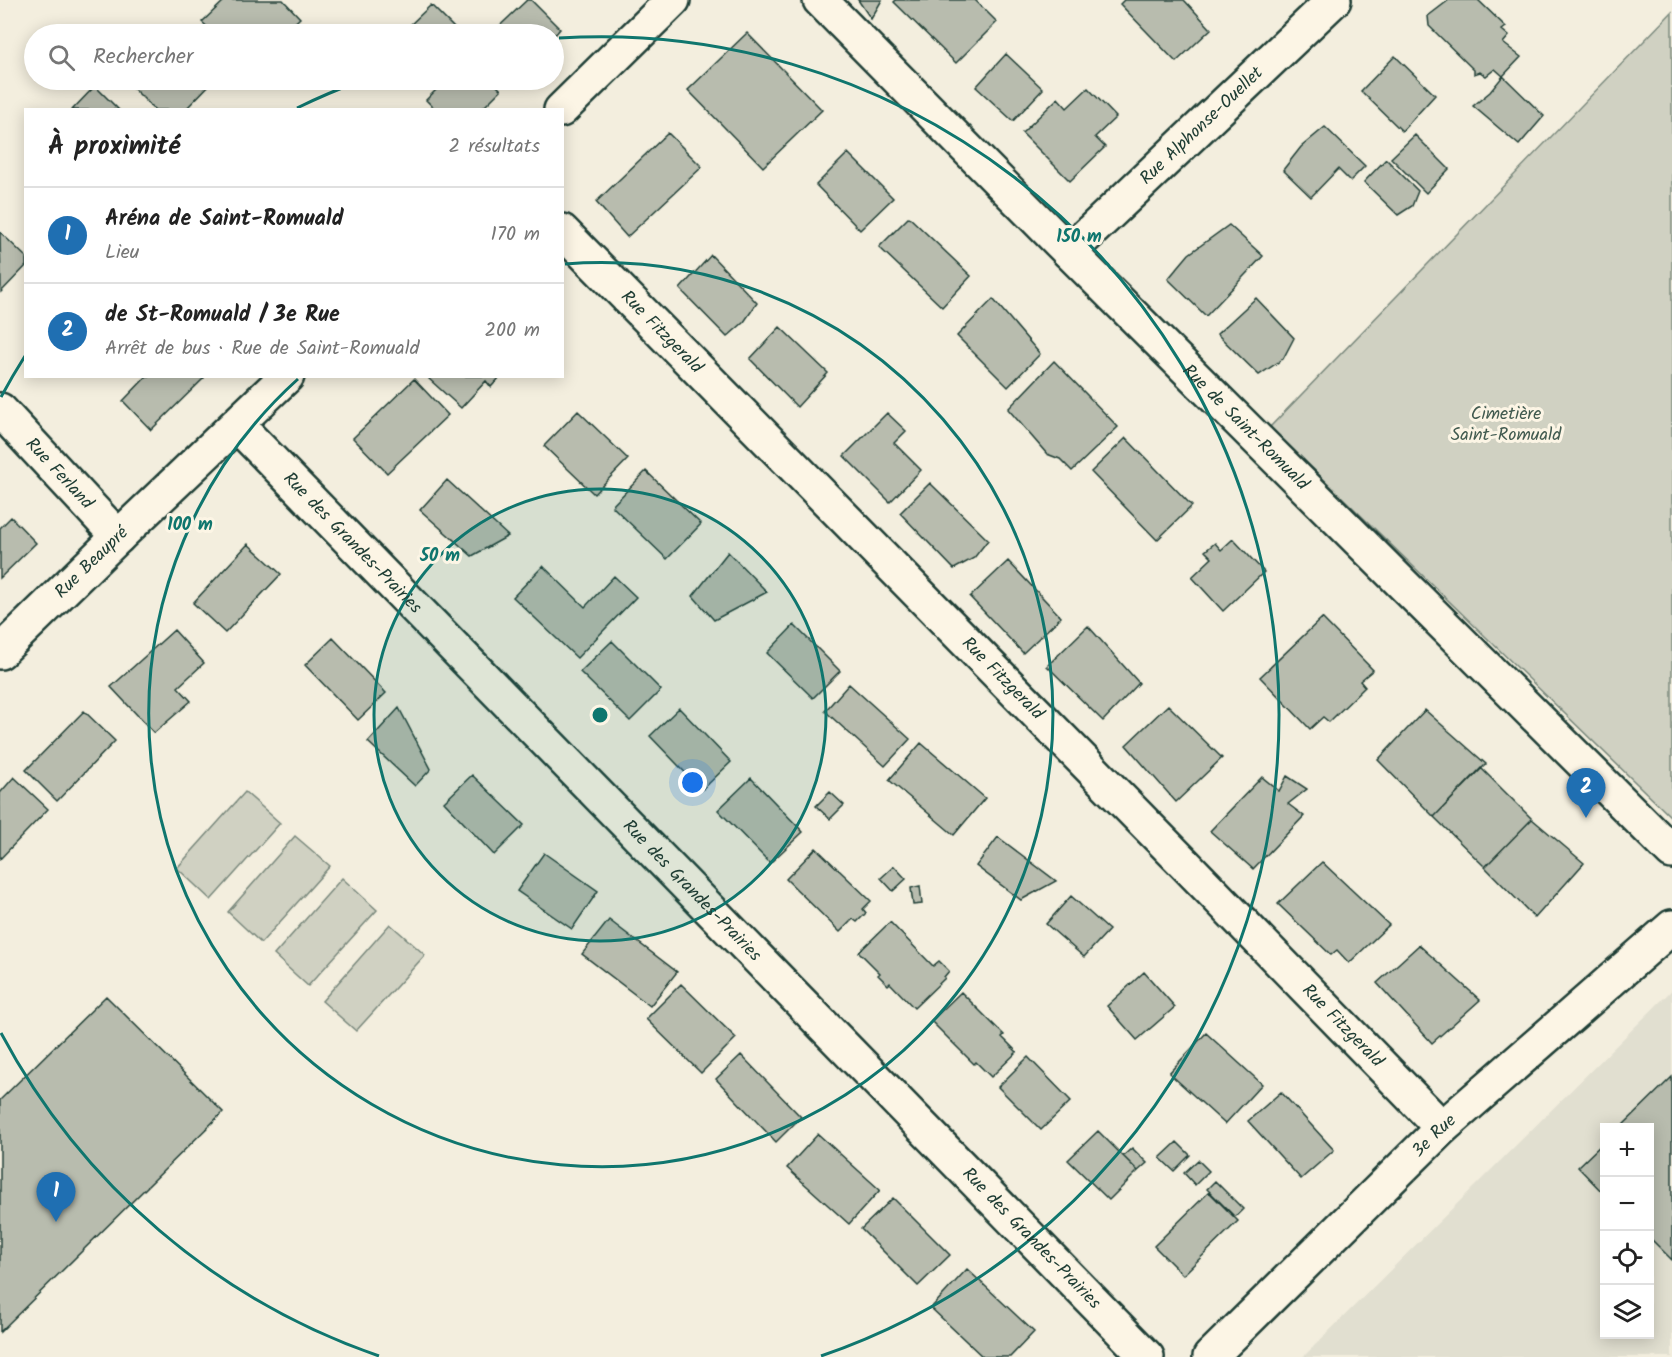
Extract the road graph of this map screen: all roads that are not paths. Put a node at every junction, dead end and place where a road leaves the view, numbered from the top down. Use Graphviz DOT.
graph roads {
  1 [pos="673,0"];
  2 [pos="820,0"];
  3 [pos="1334,0"];
  4 [pos="563,108"];
  5 [pos="564,233"];
  6 [pos="1069,252"];
  7 [pos="285,378"];
  8 [pos="0,410"];
  9 [pos="237,425"];
  10 [pos="118,537"];
  11 [pos="0,652"];
  12 [pos="1672,852"];
  13 [pos="1672,927"];
  14 [pos="1442,1128"];
  15 [pos="1147,1357"];
  16 [pos="1210,1357"];
  1 -- 4 [label="street"];
  2 -- 6 [label="street, Rue de Saint-Romuald"];
  3 -- 6 [label="street, Rue Alphonse-Ouellet"];
  5 -- 14 [label="street, Rue Fitzgerald"];
  6 -- 12 [label="street, Rue de Saint-Romuald"];
  7 -- 9 [label="street, Rue Beaupré"];
  8 -- 10 [label="street, Rue Ferland"];
  9 -- 10 [label="street, Rue Beaupré"];
  9 -- 15 [label="street, Rue des Grandes-Prairies"];
  10 -- 11 [label="street, Rue Beaupré"];
  13 -- 14 [label="street, 3e Rue"];
  14 -- 16 [label="street, 3e Rue"];
}
